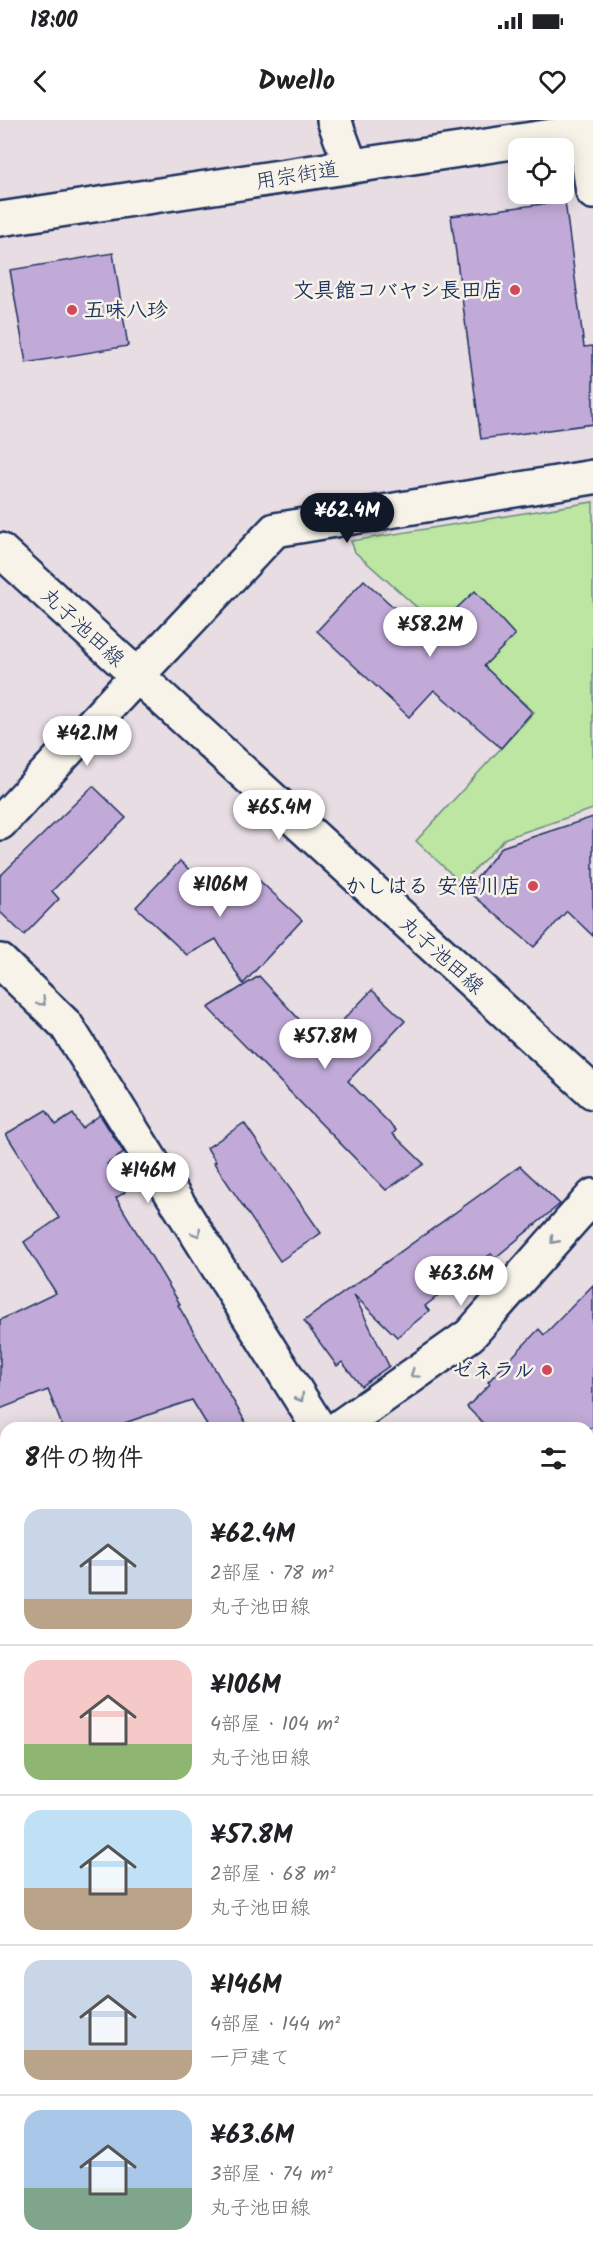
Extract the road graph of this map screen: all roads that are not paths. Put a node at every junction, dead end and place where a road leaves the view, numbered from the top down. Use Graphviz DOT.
graph roads {
  1 [pos="334,120"];
  2 [pos="588,131"];
  3 [pos="351,166"];
  4 [pos="593,192"];
  5 [pos="0,219"];
  6 [pos="593,477"];
  7 [pos="0,550"];
  8 [pos="136,676"];
  9 [pos="0,823"];
  10 [pos="0,961"];
  11 [pos="593,1092"];
  12 [pos="593,1196"];
  13 [pos="315,1422"];
  14 [pos="347,1422"];
  1 -- 3 [label="street"];
  2 -- 3 [label="street, 用宗街道"];
  2 -- 4 [label="street"];
  3 -- 5 [label="street, 用宗街道"];
  6 -- 8 [label="street"];
  7 -- 8 [label="street, 丸子池田線"];
  8 -- 9 [label="street"];
  8 -- 11 [label="street, 丸子池田線"];
  10 -- 13 [label="street, one-way"];
  12 -- 14 [label="street, one-way"];
}
